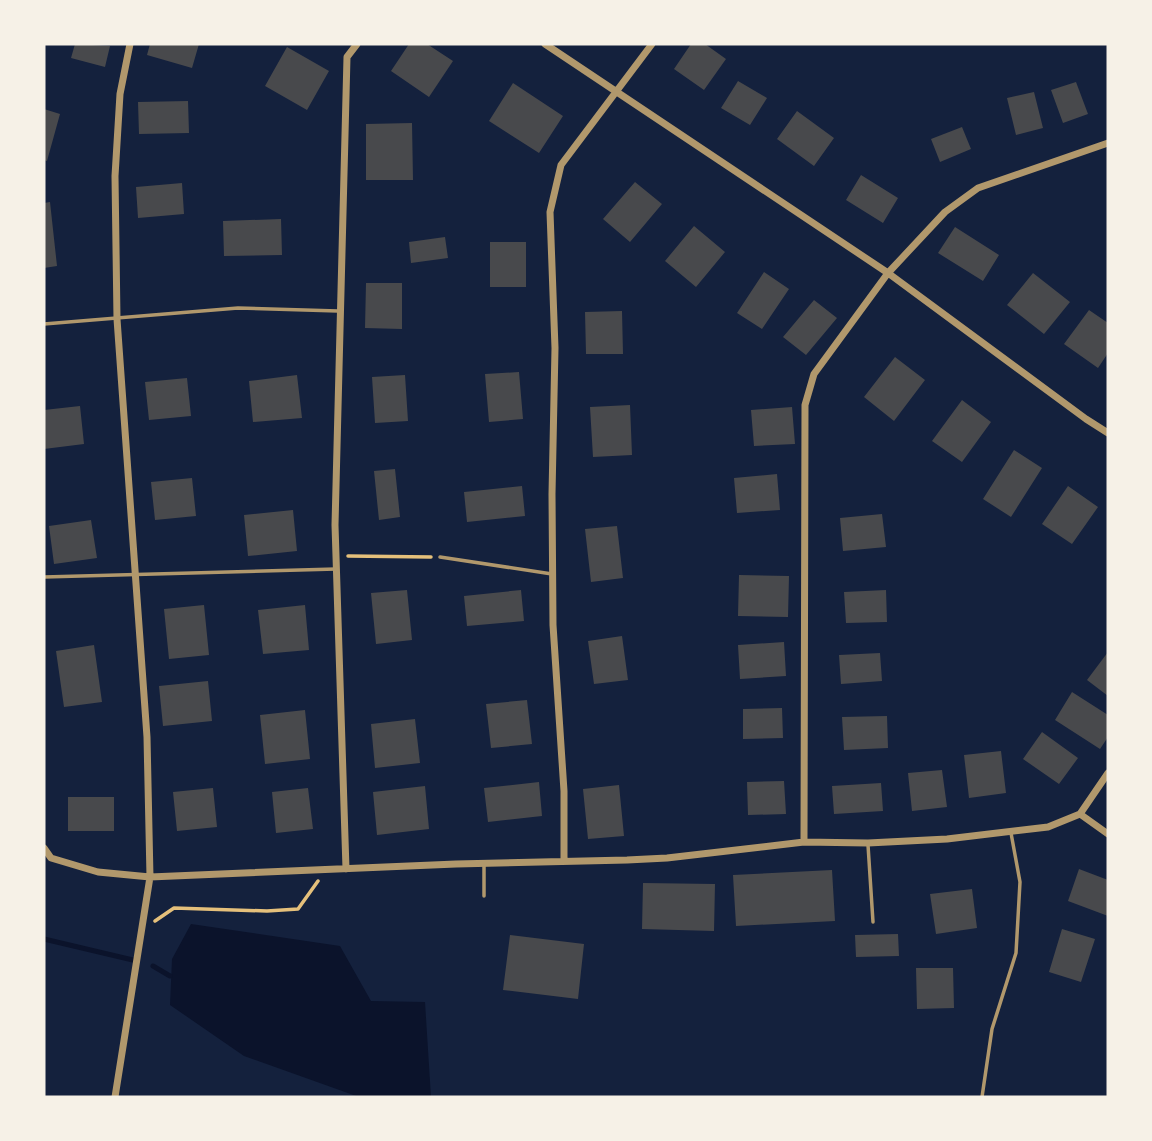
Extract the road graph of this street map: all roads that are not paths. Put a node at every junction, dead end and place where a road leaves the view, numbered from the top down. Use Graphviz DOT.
graph roads {
  1 [pos="130,44"];
  2 [pos="357,44"];
  3 [pos="545,44"];
  4 [pos="652,44"];
  5 [pos="617,90"];
  6 [pos="1108,143"];
  7 [pos="888,273"];
  8 [pos="340,311"];
  9 [pos="117,319"];
  10 [pos="44,324"];
  11 [pos="1108,433"];
  12 [pos="440,557"];
  13 [pos="337,569"];
  14 [pos="552,574"];
  15 [pos="134,575"];
  16 [pos="44,577"];
  17 [pos="1108,772"];
  18 [pos="1080,814"];
  19 [pos="1011,832"];
  20 [pos="1108,834"];
  21 [pos="804,842"];
  22 [pos="868,843"];
  23 [pos="44,848"];
  24 [pos="564,860"];
  25 [pos="484,863"];
  26 [pos="346,869"];
  27 [pos="150,877"];
  28 [pos="484,896"];
  29 [pos="873,922"];
  30 [pos="115,1097"];
  31 [pos="982,1097"];
  1 -- 9 [label="street"];
  2 -- 8 [label="street"];
  3 -- 5 [label="street"];
  4 -- 5 [label="street"];
  5 -- 7 [label="street"];
  5 -- 14 [label="street"];
  6 -- 7 [label="street"];
  7 -- 11 [label="street"];
  7 -- 21 [label="street"];
  8 -- 9 [label="lane"];
  8 -- 13 [label="street"];
  9 -- 10 [label="lane"];
  9 -- 15 [label="street"];
  12 -- 14 [label="lane"];
  13 -- 15 [label="lane"];
  13 -- 26 [label="street"];
  14 -- 24 [label="street"];
  15 -- 16 [label="lane"];
  15 -- 27 [label="street"];
  17 -- 18 [label="street"];
  18 -- 19 [label="street"];
  18 -- 20 [label="street"];
  19 -- 22 [label="street"];
  19 -- 31 [label="lane"];
  21 -- 22 [label="street"];
  21 -- 24 [label="street"];
  22 -- 29 [label="lane"];
  23 -- 27 [label="street"];
  24 -- 25 [label="street"];
  25 -- 26 [label="street"];
  25 -- 28 [label="lane"];
  26 -- 27 [label="street"];
  27 -- 30 [label="street"];
}
